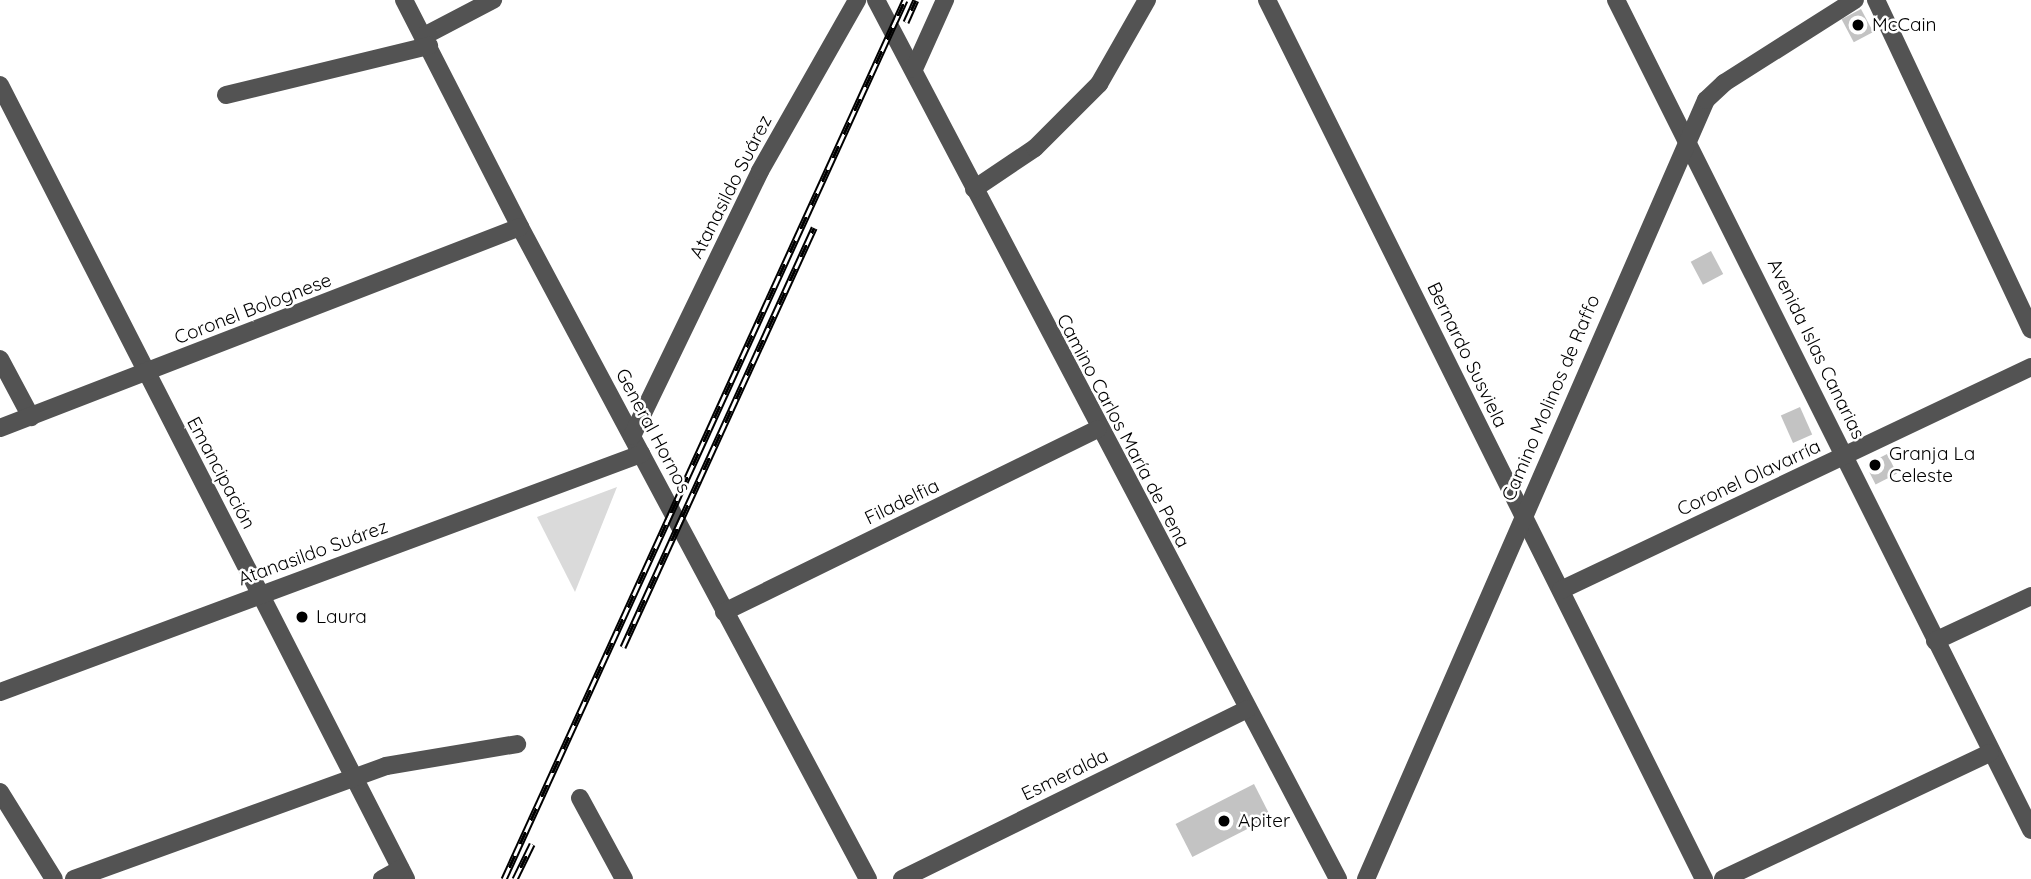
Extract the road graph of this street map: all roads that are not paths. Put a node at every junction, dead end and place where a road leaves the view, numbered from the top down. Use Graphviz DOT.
graph roads {
  1 [pos="404,0"];
  2 [pos="493,0"];
  3 [pos="857,0"];
  4 [pos="876,0"];
  5 [pos="945,0"];
  6 [pos="1147,0"];
  7 [pos="1267,0"];
  8 [pos="1616,0"];
  9 [pos="1855,0"];
  10 [pos="1876,0"];
  11 [pos="426,41"];
  12 [pos="915,69"];
  13 [pos="2,94"];
  14 [pos="226,95"];
  15 [pos="1687,136"];
  16 [pos="974,189"];
  17 [pos="520,227"];
  18 [pos="2031,329"];
  19 [pos="0,359"];
  20 [pos="2031,367"];
  21 [pos="144,373"];
  22 [pos="31,416"];
  23 [pos="0,428"];
  24 [pos="1098,429"];
  25 [pos="632,436"];
  26 [pos="641,454"];
  27 [pos="1845,455"];
  28 [pos="1523,514"];
  29 [pos="1560,590"];
  30 [pos="262,595"];
  31 [pos="2031,596"];
  32 [pos="724,612"];
  33 [pos="1935,640"];
  34 [pos="0,692"];
  35 [pos="1247,709"];
  36 [pos="517,744"];
  37 [pos="1990,753"];
  38 [pos="354,778"];
  39 [pos="0,792"];
  40 [pos="580,798"];
  41 [pos="2031,830"];
  42 [pos="403,874"];
  43 [pos="54,879"];
  44 [pos="74,879"];
  45 [pos="382,879"];
  46 [pos="624,879"];
  47 [pos="868,879"];
  48 [pos="902,879"];
  49 [pos="1338,879"];
  50 [pos="1366,879"];
  51 [pos="1704,879"];
  52 [pos="1723,879"];
  1 -- 11 [label="street, General Hornos"];
  2 -- 11 [label="street"];
  3 -- 25 [label="street, Atanasildo Suárez"];
  4 -- 12 [label="street, Camino Carlos María de Pena"];
  5 -- 12 [label="street"];
  6 -- 16 [label="street"];
  7 -- 28 [label="street, Bernardo Susviela"];
  8 -- 15 [label="street, Avenida Islas Canarias"];
  9 -- 15 [label="street, Camino Molinos de Raffo"];
  10 -- 18 [label="street"];
  11 -- 14 [label="street"];
  11 -- 17 [label="street, General Hornos"];
  12 -- 16 [label="street, Camino Carlos María de Pena"];
  13 -- 21 [label="street, Emancipación"];
  15 -- 27 [label="street, Avenida Islas Canarias"];
  15 -- 28 [label="street, Camino Molinos de Raffo"];
  16 -- 24 [label="street, Camino Carlos María de Pena"];
  17 -- 21 [label="street, Coronel Bolognese"];
  17 -- 25 [label="street, General Hornos"];
  19 -- 22 [label="street"];
  20 -- 27 [label="street, Coronel Olavarría"];
  21 -- 22 [label="street, Coronel Bolognese"];
  21 -- 30 [label="street, Emancipación"];
  22 -- 23 [label="street, Coronel Bolognese"];
  24 -- 32 [label="street, Filadelfia"];
  24 -- 35 [label="street, Camino Carlos María de Pena"];
  25 -- 26 [label="street, General Hornos"];
  26 -- 30 [label="street, Atanasildo Suárez"];
  26 -- 32 [label="street, General Hornos"];
  27 -- 29 [label="street, Coronel Olavarría"];
  27 -- 33 [label="street, Avenida Islas Canarias"];
  28 -- 29 [label="street, Bernardo Susviela"];
  28 -- 50 [label="street, Camino Molinos de Raffo"];
  29 -- 51 [label="street, Bernardo Susviela"];
  30 -- 34 [label="street, Atanasildo Suárez"];
  30 -- 38 [label="street, Emancipación"];
  31 -- 33 [label="street"];
  32 -- 47 [label="street, General Hornos"];
  33 -- 37 [label="street, Avenida Islas Canarias"];
  35 -- 48 [label="street, Esmeralda"];
  35 -- 49 [label="street, Camino Carlos María de Pena"];
  36 -- 38 [label="street"];
  37 -- 41 [label="street, Avenida Islas Canarias"];
  37 -- 52 [label="street"];
  38 -- 42 [label="street, Emancipación"];
  38 -- 44 [label="street"];
  39 -- 43 [label="street"];
  40 -- 46 [label="street"];
  42 -- 45 [label="street"];
}
